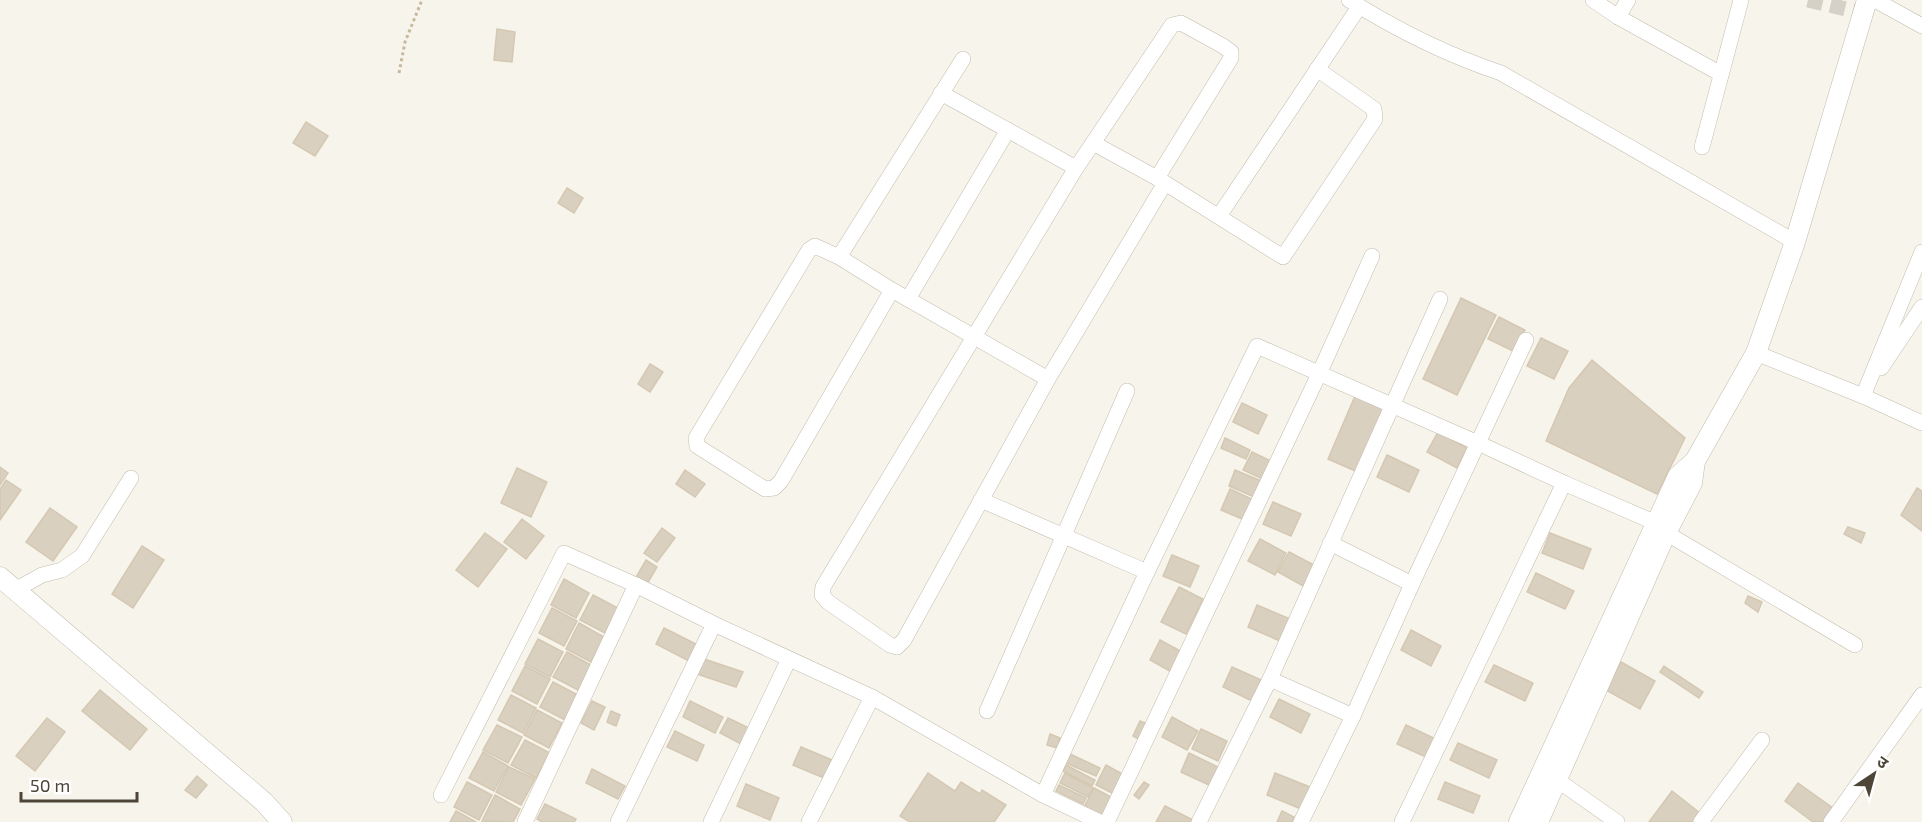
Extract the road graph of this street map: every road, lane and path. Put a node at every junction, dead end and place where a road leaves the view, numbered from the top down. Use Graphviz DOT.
graph roads {
  1 [pos="422,0"];
  2 [pos="1593,0"];
  3 [pos="1628,0"];
  4 [pos="1741,0"];
  5 [pos="1867,0"];
  6 [pos="1875,0"];
  7 [pos="1354,3"];
  8 [pos="1618,17"];
  9 [pos="1922,26"];
  10 [pos="963,59"];
  11 [pos="1317,69"];
  12 [pos="399,73"];
  13 [pos="1721,74"];
  14 [pos="942,93"];
  15 [pos="1008,130"];
  16 [pos="1093,143"];
  17 [pos="1702,147"];
  18 [pos="1076,168"];
  19 [pos="1161,180"];
  20 [pos="1219,216"];
  21 [pos="1795,242"];
  22 [pos="1922,252"];
  23 [pos="1372,256"];
  24 [pos="839,257"];
  25 [pos="892,290"];
  26 [pos="908,299"];
  27 [pos="1440,299"];
  28 [pos="1922,307"];
  29 [pos="974,336"];
  30 [pos="1526,340"];
  31 [pos="1756,353"];
  32 [pos="1319,374"];
  33 [pos="1048,379"];
  34 [pos="1127,391"];
  35 [pos="1863,396"];
  36 [pos="1393,406"];
  37 [pos="1922,423"];
  38 [pos="1478,443"];
  39 [pos="131,478"];
  40 [pos="1564,483"];
  41 [pos="981,500"];
  42 [pos="1661,528"];
  43 [pos="1064,536"];
  44 [pos="1330,543"];
  45 [pos="1147,572"];
  46 [pos="0,577"];
  47 [pos="1412,584"];
  48 [pos="636,585"];
  49 [pos="15,590"];
  50 [pos="714,624"];
  51 [pos="1855,645"];
  52 [pos="789,659"];
  53 [pos="1270,679"];
  54 [pos="1922,694"];
  55 [pos="872,697"];
  56 [pos="987,711"];
  57 [pos="1353,716"];
  58 [pos="1762,740"];
  59 [pos="1549,774"];
  60 [pos="441,795"];
  61 [pos="1043,795"];
  62 [pos="1534,819"];
  63 [pos="282,822"];
  64 [pos="525,822"];
  65 [pos="618,822"];
  66 [pos="711,822"];
  67 [pos="809,822"];
  68 [pos="1100,822"];
  69 [pos="1107,822"];
  70 [pos="1199,822"];
  71 [pos="1301,822"];
  72 [pos="1402,822"];
  73 [pos="1617,822"];
  74 [pos="1701,822"];
  75 [pos="1831,822"];
  1 -- 12 [label="path"];
  2 -- 8 [label="street"];
  3 -- 8 [label="street"];
  4 -- 13 [label="street"];
  5 -- 21 [label="street"];
  6 -- 9 [label="street"];
  7 -- 11 [label="street"];
  7 -- 21 [label="street"];
  8 -- 13 [label="street"];
  10 -- 14 [label="street"];
  11 -- 20 [label="street"];
  11 -- 20 [label="street"];
  13 -- 17 [label="street"];
  14 -- 15 [label="street"];
  14 -- 24 [label="street"];
  15 -- 18 [label="street"];
  15 -- 26 [label="street"];
  16 -- 18 [label="street"];
  16 -- 19 [label="street"];
  16 -- 19 [label="street"];
  18 -- 29 [label="street"];
  19 -- 20 [label="street"];
  19 -- 33 [label="street"];
  21 -- 31 [label="street"];
  22 -- 35 [label="street"];
  23 -- 32 [label="street"];
  24 -- 25 [label="street"];
  24 -- 25 [label="street"];
  25 -- 26 [label="street"];
  26 -- 29 [label="street"];
  27 -- 36 [label="street"];
  28 -- 35 [label="street"];
  29 -- 33 [label="street"];
  29 -- 41 [label="street"];
  30 -- 38 [label="street"];
  31 -- 35 [label="street"];
  31 -- 42 [label="street"];
  32 -- 36 [label="street"];
  32 -- 45 [label="street"];
  32 -- 69 [label="street"];
  33 -- 41 [label="street"];
  34 -- 43 [label="street"];
  35 -- 37 [label="street"];
  36 -- 38 [label="street"];
  36 -- 44 [label="street"];
  38 -- 40 [label="street"];
  38 -- 47 [label="street"];
  39 -- 49 [label="street"];
  40 -- 42 [label="street"];
  40 -- 72 [label="street"];
  41 -- 43 [label="street"];
  42 -- 51 [label="street"];
  42 -- 59 [label="street"];
  43 -- 45 [label="street"];
  43 -- 56 [label="street"];
  44 -- 47 [label="street"];
  44 -- 53 [label="street"];
  45 -- 61 [label="street"];
  46 -- 49 [label="street"];
  47 -- 57 [label="street"];
  48 -- 50 [label="street"];
  48 -- 60 [label="street"];
  48 -- 64 [label="street"];
  49 -- 63 [label="street"];
  50 -- 52 [label="street"];
  50 -- 65 [label="street"];
  52 -- 55 [label="street"];
  52 -- 66 [label="street"];
  53 -- 57 [label="street"];
  53 -- 70 [label="street"];
  54 -- 75 [label="street"];
  55 -- 61 [label="street"];
  55 -- 67 [label="street"];
  57 -- 71 [label="street"];
  58 -- 74 [label="street"];
  59 -- 62 [label="street"];
  59 -- 73 [label="street"];
  61 -- 68 [label="street"];
}
